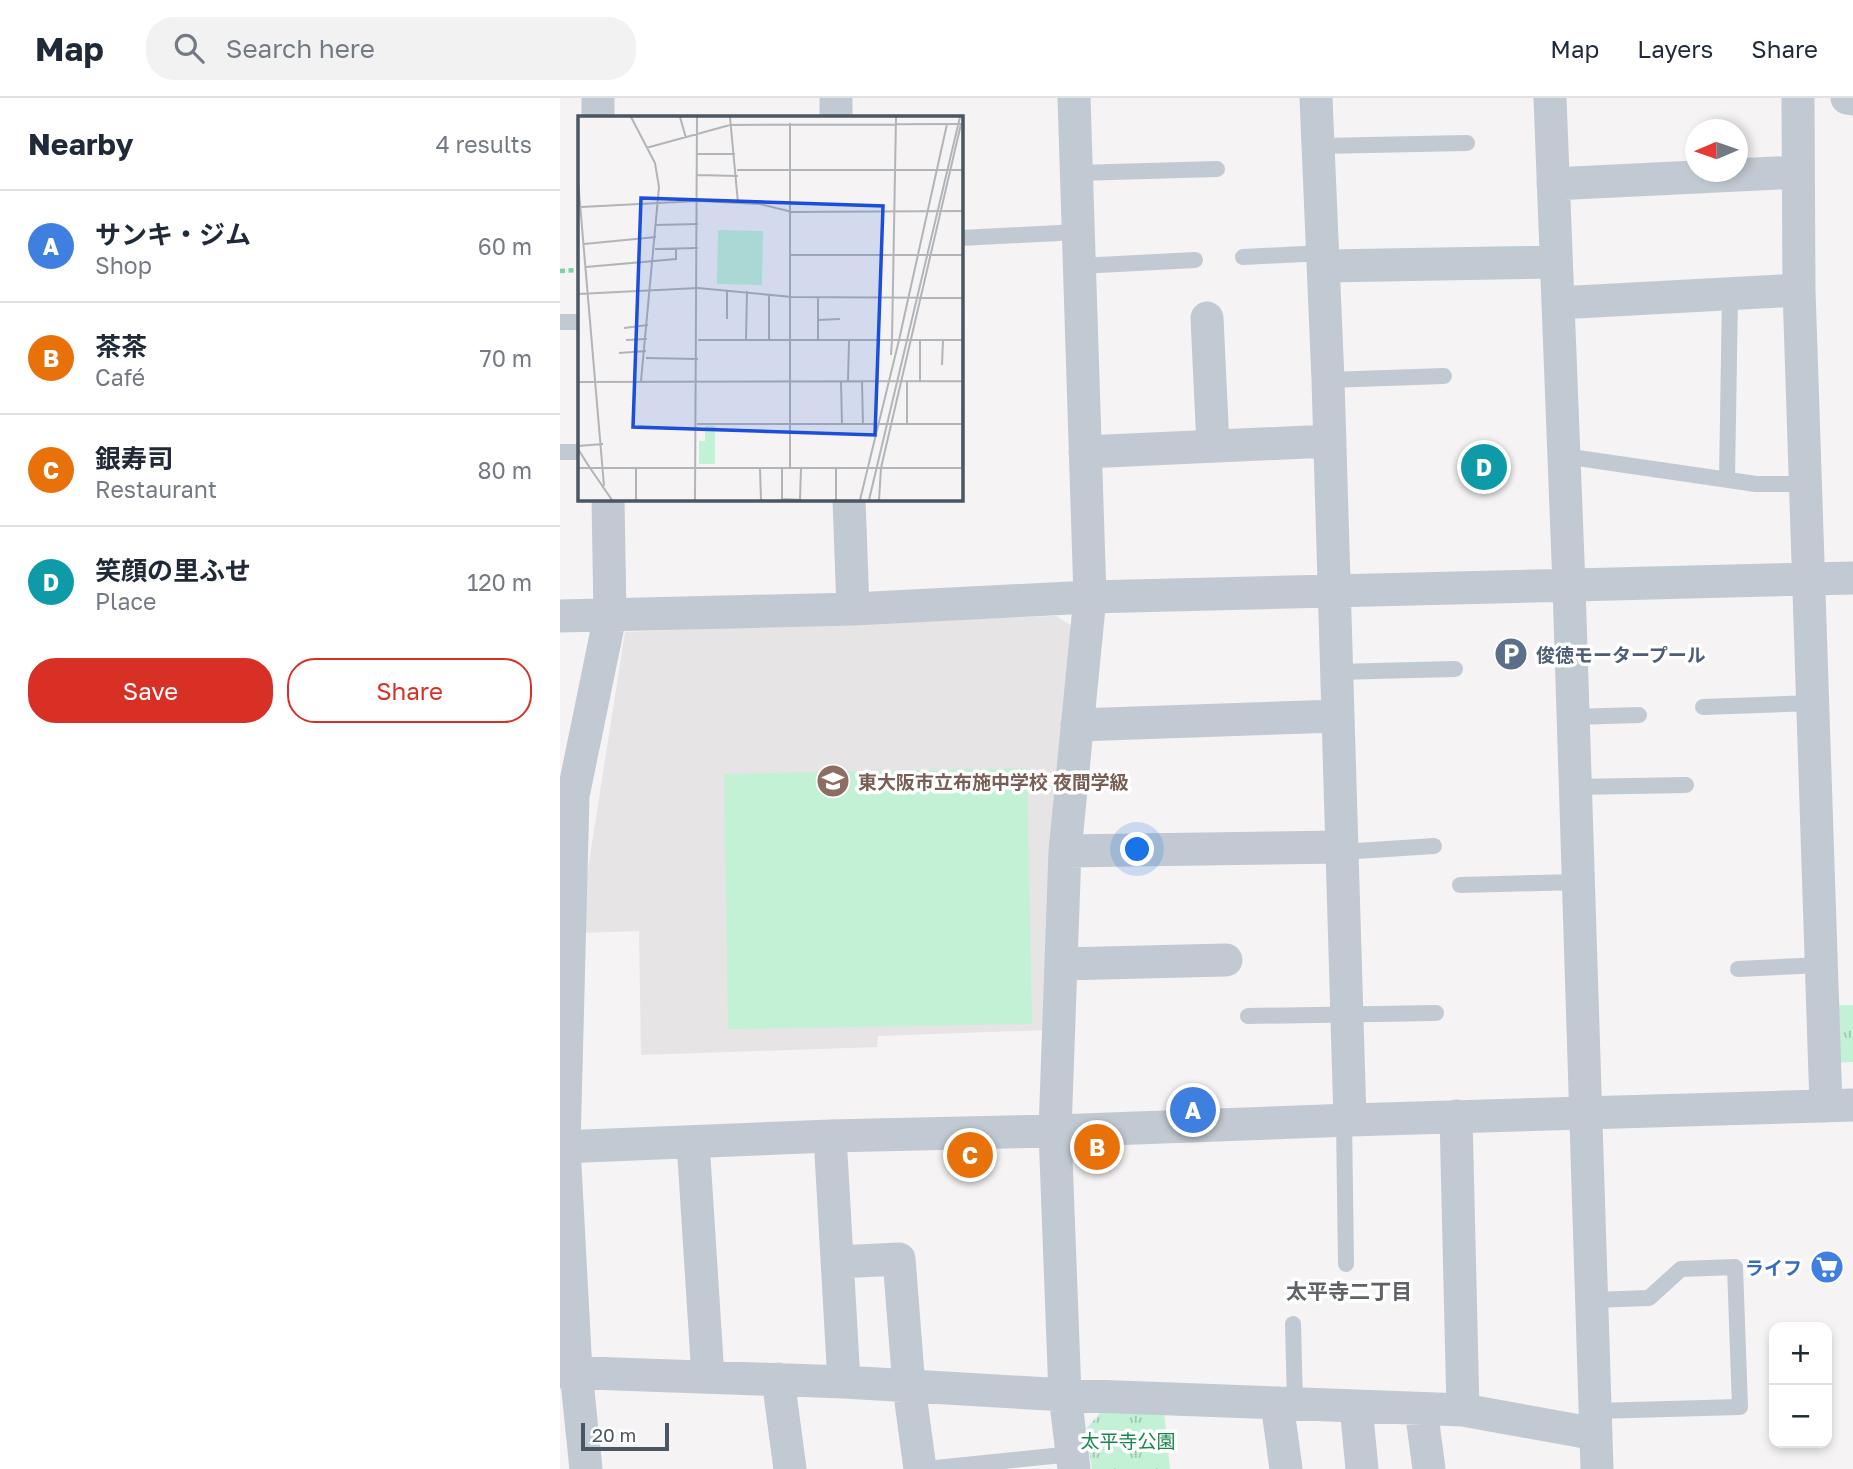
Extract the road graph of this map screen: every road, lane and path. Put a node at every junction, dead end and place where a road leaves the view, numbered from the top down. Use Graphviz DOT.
graph roads {
  1 [pos="598,98"];
  2 [pos="836,98"];
  3 [pos="1074,98"];
  4 [pos="1316,98"];
  5 [pos="1550,98"];
  6 [pos="1798,98"];
  7 [pos="1847,98"];
  8 [pos="1853,99"];
  9 [pos="598,116"];
  10 [pos="836,116"];
  11 [pos="1467,143"];
  12 [pos="1319,146"];
  13 [pos="1217,169"];
  14 [pos="1798,172"];
  15 [pos="1076,173"];
  16 [pos="1553,184"];
  17 [pos="1078,232"];
  18 [pos="962,238"];
  19 [pos="1243,257"];
  20 [pos="1195,260"];
  21 [pos="1324,260"];
  22 [pos="1556,262"];
  23 [pos="1079,266"];
  24 [pos="578,270"];
  25 [pos="560,271"];
  26 [pos="1799,290"];
  27 [pos="1730,294"];
  28 [pos="1558,303"];
  29 [pos="1207,318"];
  30 [pos="560,322"];
  31 [pos="578,322"];
  32 [pos="1444,376"];
  33 [pos="1328,380"];
  34 [pos="1330,442"];
  35 [pos="1213,446"];
  36 [pos="560,452"];
  37 [pos="578,452"];
  38 [pos="1085,452"];
  39 [pos="1564,456"];
  40 [pos="1727,480"];
  41 [pos="1806,484"];
  42 [pos="608,500"];
  43 [pos="849,500"];
  44 [pos="1853,578"];
  45 [pos="1810,579"];
  46 [pos="1569,586"];
  47 [pos="1335,591"];
  48 [pos="1090,597"];
  49 [pos="853,610"];
  50 [pos="560,616"];
  51 [pos="611,616"];
  52 [pos="1455,669"];
  53 [pos="1336,672"];
  54 [pos="1813,703"];
  55 [pos="1703,707"];
  56 [pos="1639,715"];
  57 [pos="1337,716"];
  58 [pos="1573,717"];
  59 [pos="1077,725"];
  60 [pos="1686,785"];
  61 [pos="1575,788"];
  62 [pos="567,796"];
  63 [pos="1434,846"];
  64 [pos="1341,850"];
  65 [pos="1065,851"];
  66 [pos="1578,882"];
  67 [pos="1460,885"];
  68 [pos="565,919"];
  69 [pos="1227,960"];
  70 [pos="1061,964"];
  71 [pos="1821,965"];
  72 [pos="1738,969"];
  73 [pos="1436,1013"];
  74 [pos="1347,1015"];
  75 [pos="1248,1016"];
  76 [pos="1840,1105"];
  77 [pos="1585,1112"];
  78 [pos="1456,1116"];
  79 [pos="1347,1120"];
  80 [pos="1055,1131"];
  81 [pos="830,1136"];
  82 [pos="693,1142"];
  83 [pos="562,1147"];
  84 [pos="838,1262"];
  85 [pos="1346,1264"];
  86 [pos="1592,1300"];
  87 [pos="1293,1324"];
  88 [pos="568,1372"];
  89 [pos="708,1377"];
  90 [pos="778,1379"];
  91 [pos="844,1382"];
  92 [pos="909,1387"];
  93 [pos="1065,1395"];
  94 [pos="1286,1404"];
  95 [pos="1356,1406"];
  96 [pos="1421,1409"];
  97 [pos="1462,1410"];
  98 [pos="1595,1423"];
  99 [pos="1073,1462"];
  100 [pos="586,1469"];
  101 [pos="790,1469"];
  102 [pos="920,1469"];
  103 [pos="926,1469"];
  104 [pos="1286,1469"];
  105 [pos="1362,1469"];
  106 [pos="1429,1469"];
  107 [pos="1597,1469"];
  1 -- 9 [label="street"];
  2 -- 10 [label="street"];
  3 -- 15 [label="street"];
  4 -- 12 [label="street"];
  5 -- 16 [label="street"];
  6 -- 14 [label="street"];
  7 -- 8 [label="street"];
  11 -- 12 [label="lane"];
  12 -- 21 [label="street"];
  13 -- 15 [label="lane"];
  14 -- 16 [label="street"];
  14 -- 26 [label="street"];
  15 -- 17 [label="street"];
  16 -- 22 [label="street"];
  17 -- 18 [label="lane"];
  17 -- 23 [label="street"];
  19 -- 21 [label="lane"];
  20 -- 23 [label="lane"];
  21 -- 22 [label="street"];
  21 -- 33 [label="street"];
  22 -- 28 [label="street"];
  23 -- 38 [label="street"];
  24 -- 25 [label="path"];
  26 -- 27 [label="street"];
  26 -- 41 [label="street"];
  27 -- 28 [label="street"];
  27 -- 40 [label="lane"];
  28 -- 39 [label="street"];
  29 -- 35 [label="street"];
  30 -- 31 [label="lane"];
  32 -- 33 [label="lane"];
  33 -- 34 [label="street"];
  34 -- 35 [label="street"];
  34 -- 47 [label="street"];
  35 -- 38 [label="street"];
  36 -- 37 [label="lane"];
  38 -- 48 [label="street"];
  39 -- 40 [label="lane"];
  39 -- 46 [label="street"];
  40 -- 41 [label="lane"];
  41 -- 45 [label="street"];
  42 -- 51 [label="street"];
  43 -- 49 [label="street"];
  44 -- 45 [label="street"];
  45 -- 46 [label="street"];
  45 -- 54 [label="street"];
  46 -- 47 [label="street"];
  46 -- 58 [label="street"];
  47 -- 48 [label="street"];
  47 -- 53 [label="street"];
  48 -- 49 [label="street"];
  48 -- 59 [label="street"];
  49 -- 51 [label="street"];
  50 -- 51 [label="street"];
  51 -- 62 [label="street"];
  52 -- 53 [label="lane"];
  53 -- 57 [label="street"];
  54 -- 55 [label="lane"];
  54 -- 71 [label="street"];
  56 -- 58 [label="lane"];
  57 -- 59 [label="street"];
  57 -- 64 [label="street"];
  58 -- 61 [label="street"];
  59 -- 65 [label="street"];
  60 -- 61 [label="lane"];
  61 -- 66 [label="street"];
  62 -- 68 [label="street"];
  63 -- 64 [label="lane"];
  64 -- 65 [label="street"];
  64 -- 74 [label="street"];
  65 -- 70 [label="street"];
  66 -- 67 [label="lane"];
  66 -- 77 [label="street"];
  68 -- 83 [label="street"];
  69 -- 70 [label="street"];
  70 -- 80 [label="street"];
  71 -- 72 [label="lane"];
  71 -- 76 [label="street"];
  73 -- 74 [label="lane"];
  74 -- 75 [label="lane"];
  74 -- 79 [label="street"];
  76 -- 77 [label="street"];
  77 -- 78 [label="street"];
  77 -- 86 [label="street"];
  78 -- 79 [label="street"];
  78 -- 97 [label="street"];
  79 -- 80 [label="street"];
  79 -- 85 [label="lane"];
  80 -- 81 [label="street"];
  80 -- 93 [label="street"];
  81 -- 82 [label="street"];
  81 -- 84 [label="street"];
  82 -- 83 [label="street"];
  82 -- 89 [label="street"];
  83 -- 88 [label="street"];
  84 -- 91 [label="street"];
  84 -- 92 [label="street"];
  86 -- 98 [label="street"];
  86 -- 98 [label="lane"];
  87 -- 94 [label="lane"];
  88 -- 89 [label="street"];
  88 -- 100 [label="street"];
  89 -- 90 [label="street"];
  90 -- 91 [label="street"];
  90 -- 101 [label="street"];
  91 -- 92 [label="street"];
  92 -- 93 [label="street"];
  92 -- 102 [label="street"];
  93 -- 94 [label="street"];
  93 -- 99 [label="street"];
  94 -- 95 [label="street"];
  94 -- 104 [label="street"];
  95 -- 96 [label="street"];
  95 -- 105 [label="street"];
  96 -- 97 [label="street"];
  96 -- 106 [label="street"];
  97 -- 98 [label="street"];
  98 -- 107 [label="street"];
  99 -- 103 [label="lane"];
}
